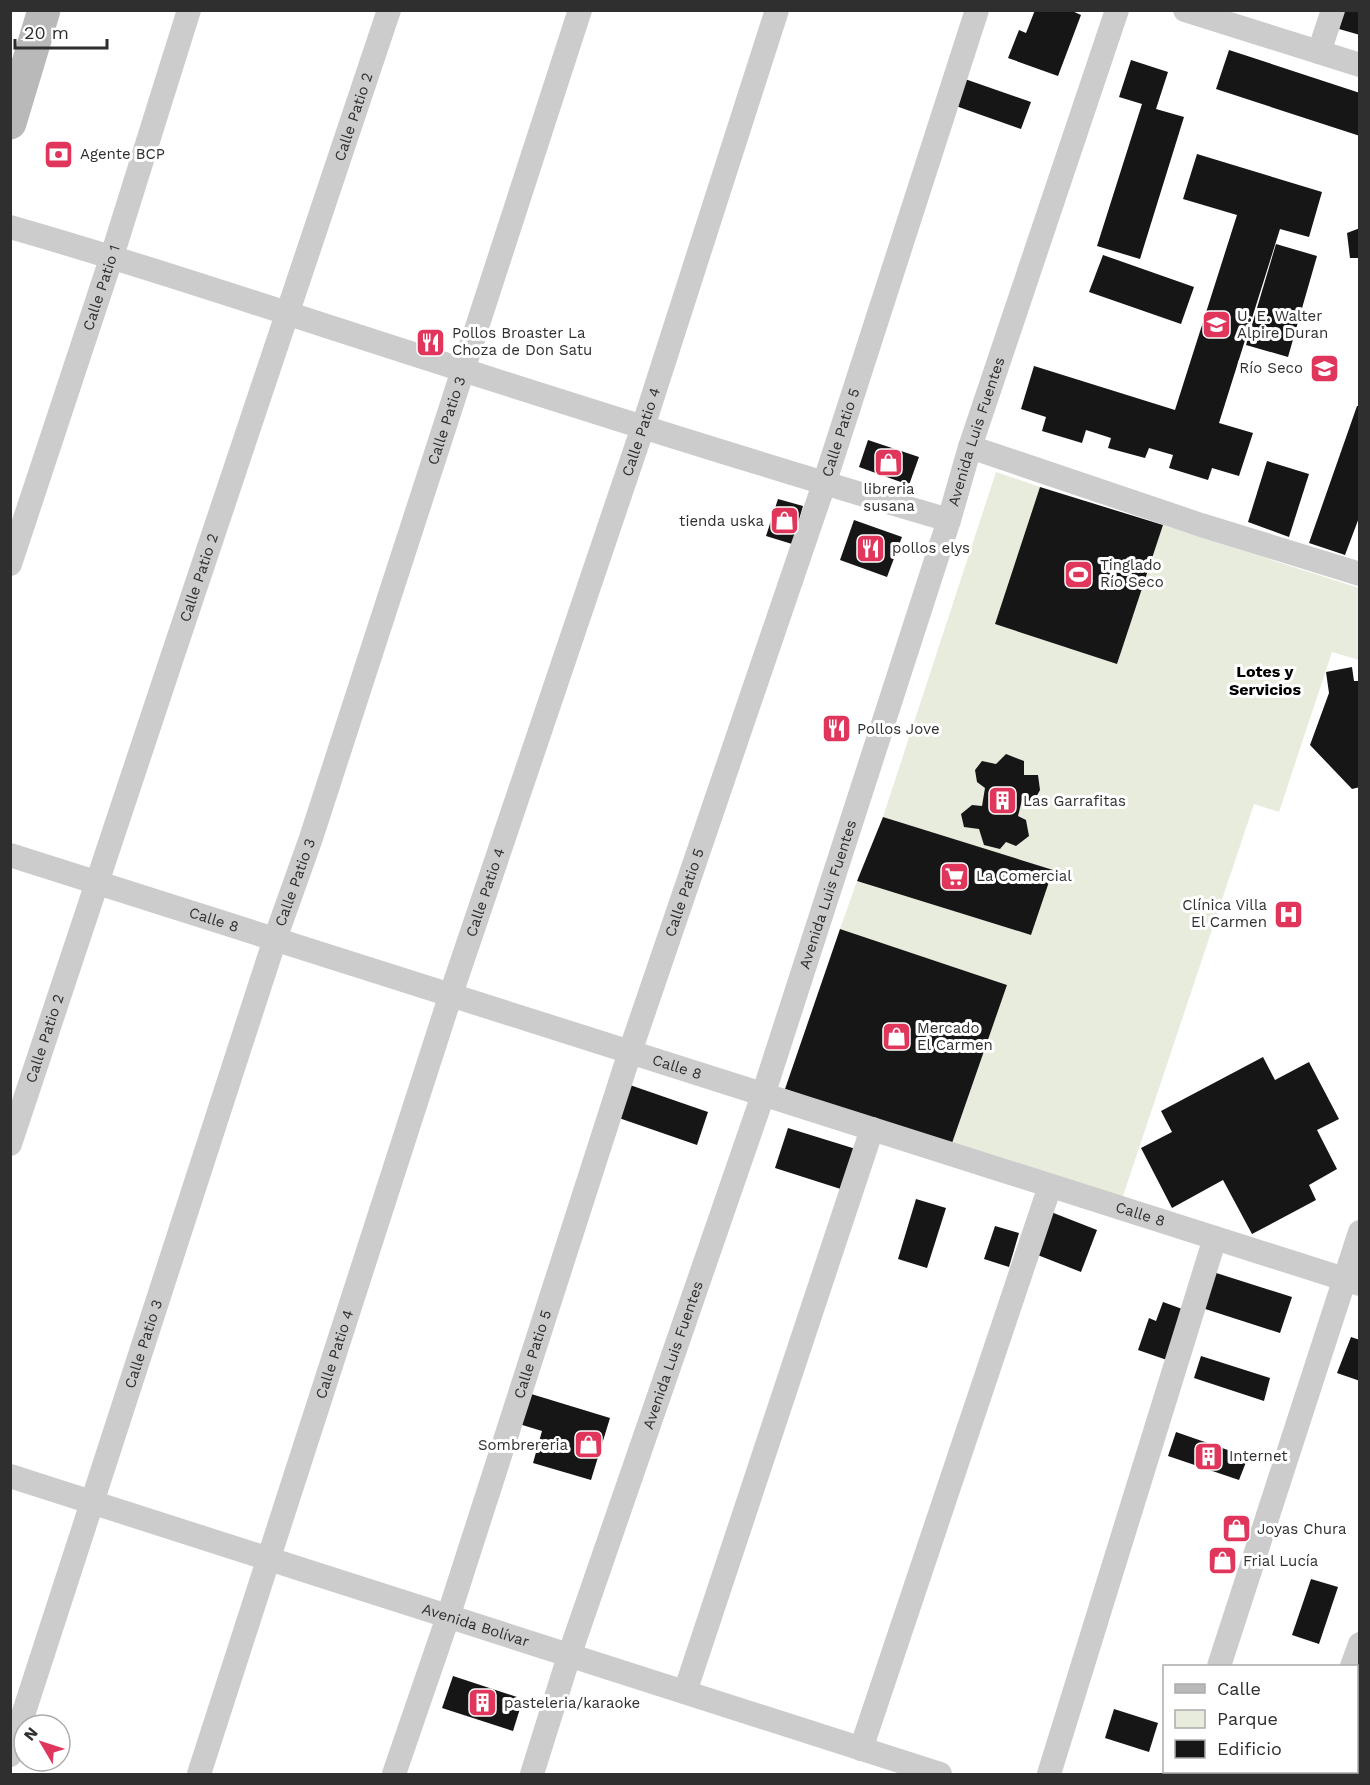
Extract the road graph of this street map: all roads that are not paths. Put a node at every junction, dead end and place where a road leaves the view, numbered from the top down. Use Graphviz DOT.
graph roads {
  1 [pos="189,10"];
  2 [pos="389,10"];
  3 [pos="580,10"];
  4 [pos="777,10"];
  5 [pos="977,10"];
  6 [pos="1117,10"];
  7 [pos="1185,10"];
  8 [pos="1333,10"];
  9 [pos="42,11"];
  10 [pos="1222,16"];
  11 [pos="1319,52"];
  12 [pos="1359,64"];
  13 [pos="10,123"];
  14 [pos="10,227"];
  15 [pos="112,256"];
  16 [pos="289,314"];
  17 [pos="464,370"];
  18 [pos="643,427"];
  19 [pos="970,447"];
  20 [pos="824,484"];
  21 [pos="949,520"];
  22 [pos="10,564"];
  23 [pos="1359,574"];
  24 [pos="10,855"];
  25 [pos="96,882"];
  26 [pos="275,939"];
  27 [pos="451,994"];
  28 [pos="630,1052"];
  29 [pos="763,1095"];
  30 [pos="872,1129"];
  31 [pos="10,1144"];
  32 [pos="1050,1186"];
  33 [pos="1359,1232"];
  34 [pos="1215,1238"];
  35 [pos="1352,1282"];
  36 [pos="10,1476"];
  37 [pos="93,1503"];
  38 [pos="269,1560"];
  39 [pos="448,1617"];
  40 [pos="1359,1644"];
  41 [pos="569,1656"];
  42 [pos="1219,1665"];
  43 [pos="1352,1665"];
  44 [pos="685,1692"];
  45 [pos="861,1749"];
  46 [pos="10,1755"];
  47 [pos="199,1774"];
  48 [pos="394,1774"];
  49 [pos="532,1774"];
  50 [pos="940,1774"];
  51 [pos="1049,1774"];
  1 -- 15 [label="street, Calle Patio 1"];
  2 -- 16 [label="street, Calle Patio 2"];
  3 -- 17 [label="street, Calle Patio 3"];
  4 -- 18 [label="street, Calle Patio 4"];
  5 -- 20 [label="street, Calle Patio 5"];
  6 -- 19 [label="street, Avenida Luis Fuentes"];
  7 -- 10 [label="street"];
  8 -- 11 [label="street"];
  9 -- 13 [label="street"];
  10 -- 11 [label="street"];
  11 -- 12 [label="street"];
  14 -- 15 [label="street"];
  15 -- 16 [label="street"];
  15 -- 22 [label="street, Calle Patio 1"];
  16 -- 17 [label="street"];
  16 -- 25 [label="street, Calle Patio 2"];
  17 -- 18 [label="street"];
  17 -- 26 [label="street, Calle Patio 3"];
  18 -- 20 [label="street"];
  18 -- 27 [label="street, Calle Patio 4"];
  19 -- 21 [label="street, Avenida Luis Fuentes"];
  19 -- 23 [label="street"];
  20 -- 21 [label="street"];
  20 -- 28 [label="street, Calle Patio 5"];
  21 -- 29 [label="street, Avenida Luis Fuentes"];
  24 -- 25 [label="street, Calle 8"];
  25 -- 26 [label="street, Calle 8"];
  25 -- 31 [label="street, Calle Patio 2"];
  26 -- 27 [label="street, Calle 8"];
  26 -- 37 [label="street, Calle Patio 3"];
  27 -- 28 [label="street, Calle 8"];
  27 -- 38 [label="street, Calle Patio 4"];
  28 -- 29 [label="street, Calle 8"];
  28 -- 39 [label="street, Calle Patio 5"];
  29 -- 30 [label="street, Calle 8"];
  29 -- 41 [label="street, Avenida Luis Fuentes"];
  30 -- 32 [label="street, Calle 8"];
  30 -- 44 [label="street"];
  32 -- 34 [label="street, Calle 8"];
  32 -- 45 [label="street"];
  33 -- 35 [label="street"];
  34 -- 35 [label="street, Calle 8"];
  34 -- 51 [label="street"];
  35 -- 42 [label="street"];
  36 -- 37 [label="street, Avenida Bolívar"];
  37 -- 38 [label="street, Avenida Bolívar"];
  37 -- 46 [label="street, Calle Patio 3"];
  38 -- 39 [label="street, Avenida Bolívar"];
  38 -- 47 [label="street, Calle Patio 4"];
  39 -- 41 [label="street, Avenida Bolívar"];
  39 -- 48 [label="street, Calle Patio 5"];
  40 -- 43 [label="street"];
  41 -- 44 [label="street, Avenida Bolívar"];
  41 -- 49 [label="street, Avenida Luis Fuentes"];
  44 -- 45 [label="street, Avenida Bolívar"];
  45 -- 50 [label="street, Avenida Bolívar"];
}
